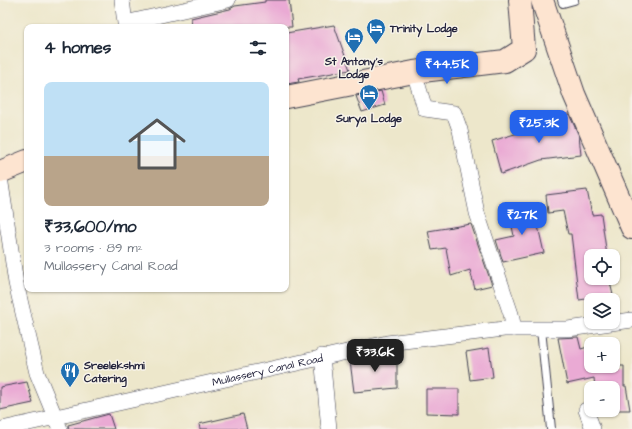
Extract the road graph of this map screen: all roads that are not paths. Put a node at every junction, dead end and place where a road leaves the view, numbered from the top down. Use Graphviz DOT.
graph roads {
  1 [pos="122,0"];
  2 [pos="228,0"];
  3 [pos="520,0"];
  4 [pos="542,0"];
  5 [pos="562,0"];
  6 [pos="574,0"];
  7 [pos="414,72"];
  8 [pos="289,96"];
  9 [pos="24,162"];
  10 [pos="0,172"];
  11 [pos="0,177"];
  12 [pos="632,228"];
  13 [pos="21,273"];
  14 [pos="24,292"];
  15 [pos="24,292"];
  16 [pos="632,320"];
  17 [pos="514,329"];
  18 [pos="541,329"];
  19 [pos="322,356"];
  20 [pos="589,417"];
  21 [pos="59,423"];
  22 [pos="2,429"];
  23 [pos="329,429"];
  24 [pos="550,429"];
  25 [pos="593,429"];
  1 -- 2 [label="street"];
  3 -- 7 [label="street"];
  4 -- 12 [label="street"];
  5 -- 6 [label="lane"];
  7 -- 8 [label="street"];
  7 -- 17 [label="street"];
  9 -- 10 [label="street"];
  11 -- 13 [label="street"];
  13 -- 14 [label="street"];
  15 -- 21 [label="street"];
  16 -- 18 [label="street, Mullassery Canal Road"];
  17 -- 18 [label="street, Mullassery Canal Road"];
  17 -- 19 [label="street, Mullassery Canal Road"];
  18 -- 24 [label="lane"];
  19 -- 21 [label="street, Mullassery Canal Road"];
  19 -- 23 [label="street"];
  20 -- 25 [label="street"];
  21 -- 22 [label="street, Mullassery Canal Road"];
}
